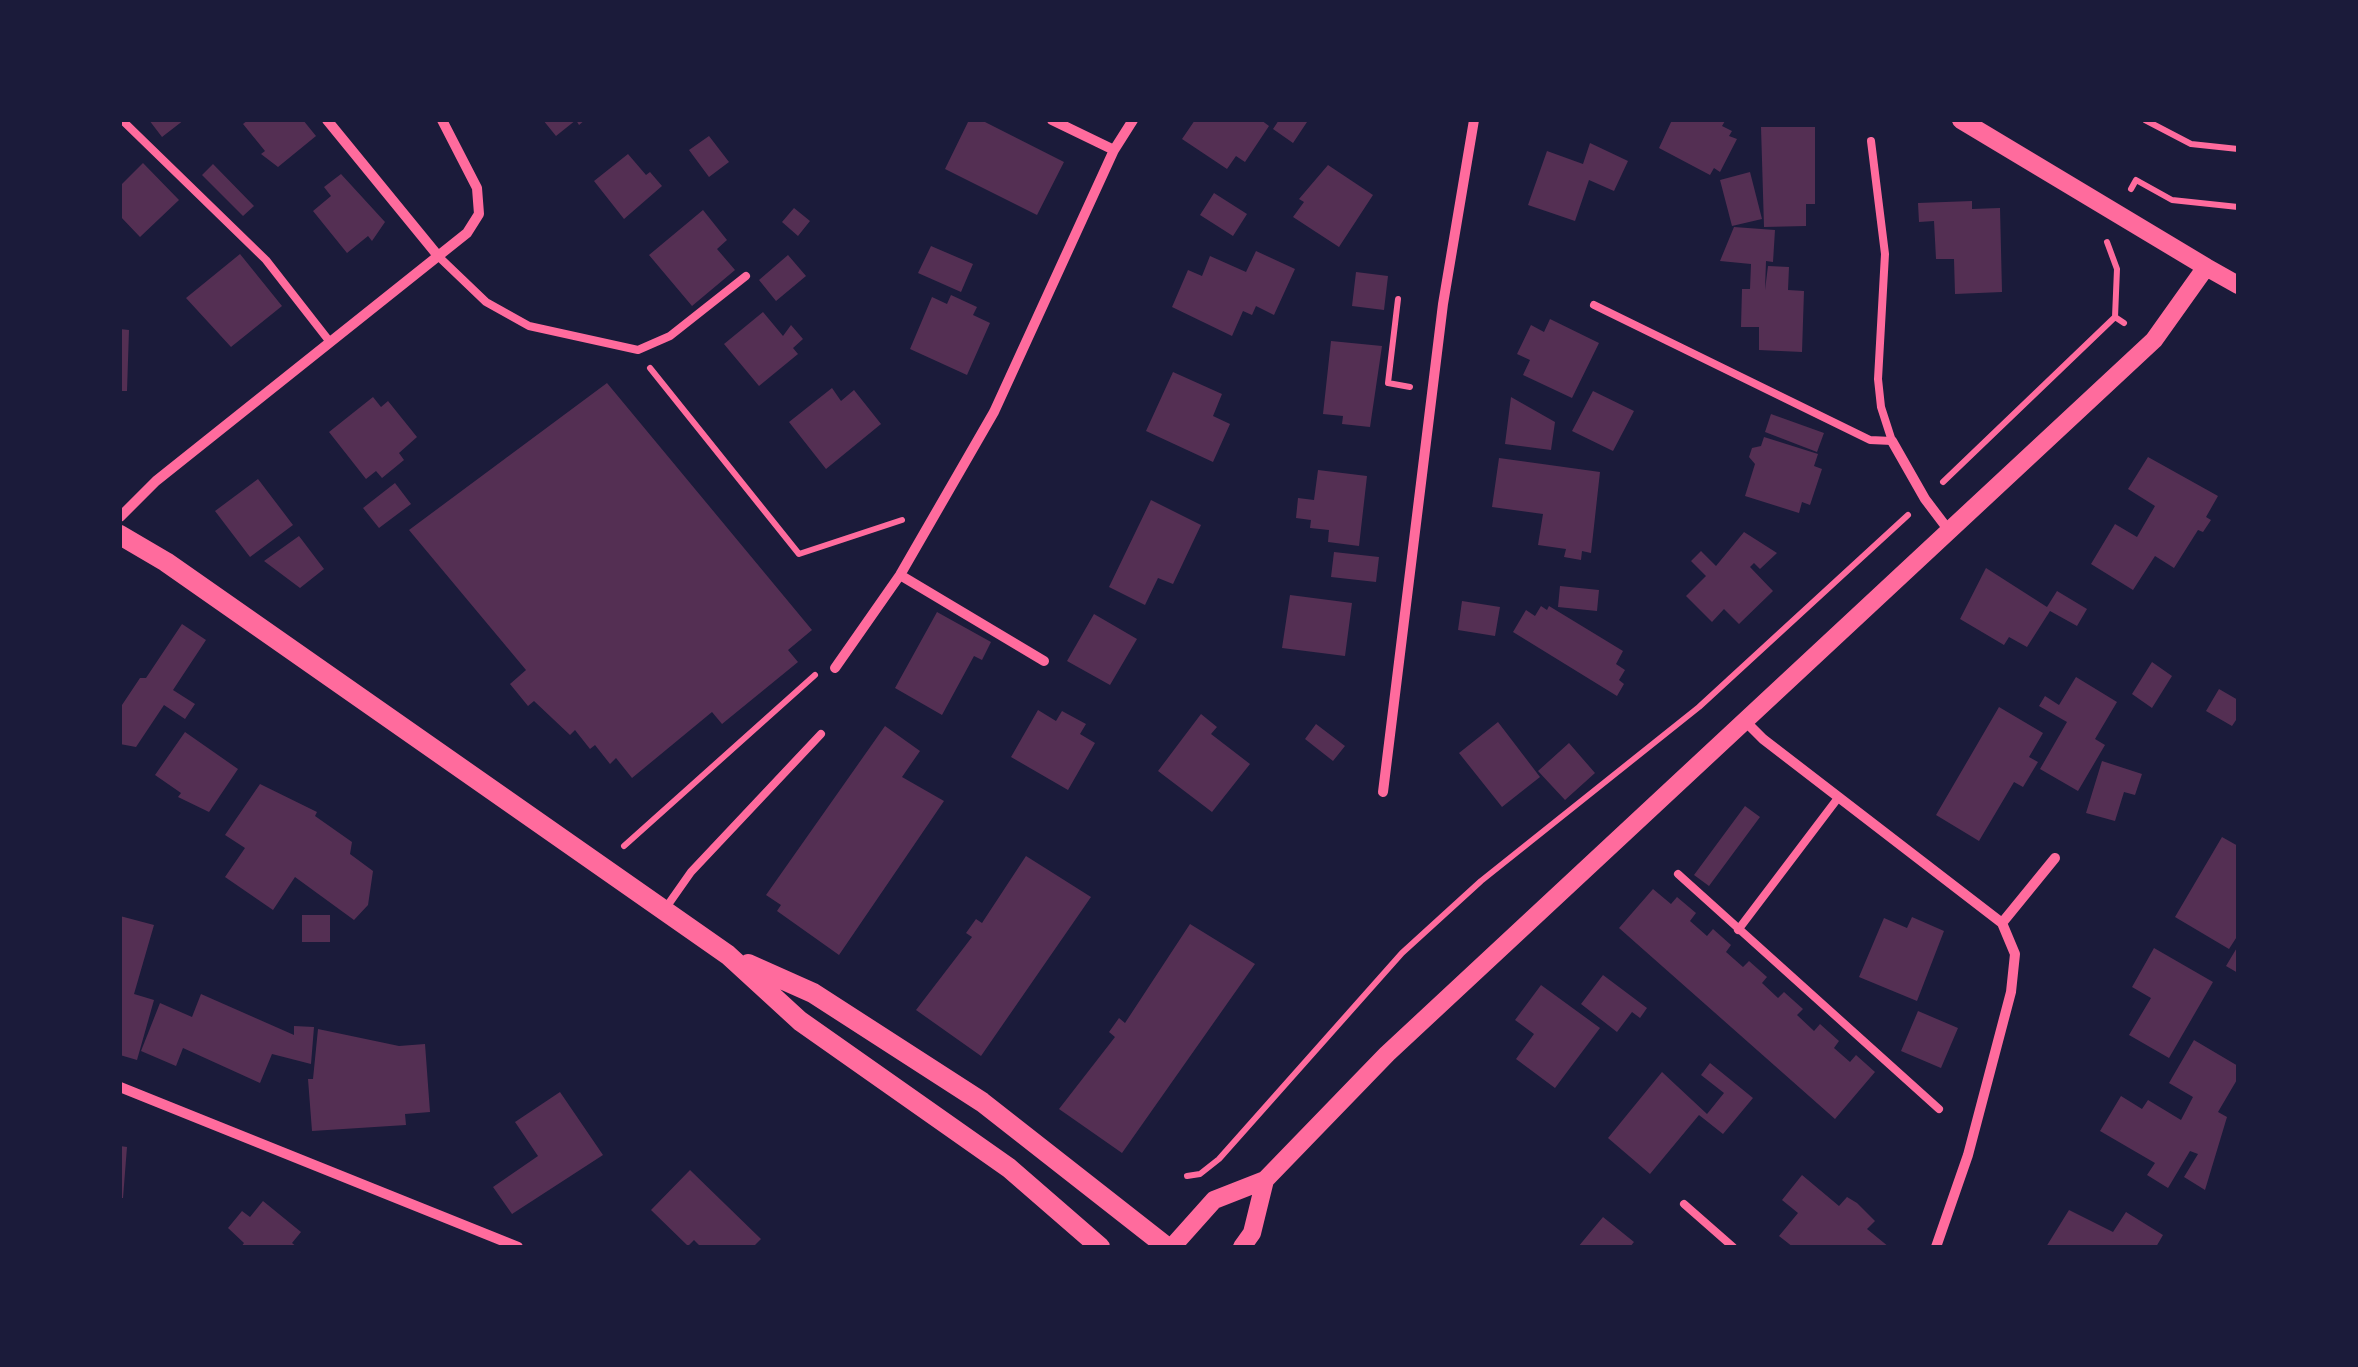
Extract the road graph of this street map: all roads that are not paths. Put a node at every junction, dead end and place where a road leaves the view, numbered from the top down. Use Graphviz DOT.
graph roads {
  1 [pos="122,120"];
  2 [pos="327,120"];
  3 [pos="442,120"];
  4 [pos="1052,120"];
  5 [pos="1132,120"];
  6 [pos="1474,120"];
  7 [pos="1961,120"];
  8 [pos="1871,141"];
  9 [pos="1114,150"];
  10 [pos="439,257"];
  11 [pos="2206,267"];
  12 [pos="746,276"];
  13 [pos="2238,285"];
  14 [pos="1594,305"];
  15 [pos="330,342"];
  16 [pos="1892,441"];
  17 [pos="120,516"];
  18 [pos="1951,533"];
  19 [pos="120,534"];
  20 [pos="900,576"];
  21 [pos="1044,662"];
  22 [pos="835,668"];
  23 [pos="1743,719"];
  24 [pos="822,734"];
  25 [pos="1383,792"];
  26 [pos="1838,798"];
  27 [pos="2055,858"];
  28 [pos="1678,874"];
  29 [pos="664,910"];
  30 [pos="2002,924"];
  31 [pos="1738,930"];
  32 [pos="728,954"];
  33 [pos="120,1087"];
  34 [pos="1939,1108"];
  35 [pos="1266,1180"];
  36 [pos="1684,1204"];
  37 [pos="518,1247"];
  38 [pos="1100,1247"];
  39 [pos="1170,1247"];
  40 [pos="1242,1247"];
  41 [pos="1734,1247"];
  42 [pos="1936,1247"];
  1 -- 15 [label="lane"];
  2 -- 10 [label="street"];
  3 -- 10 [label="street"];
  4 -- 9 [label="street"];
  5 -- 9 [label="street"];
  6 -- 25 [label="street"];
  7 -- 11 [label="street"];
  8 -- 16 [label="lane"];
  9 -- 20 [label="street"];
  10 -- 12 [label="lane"];
  10 -- 15 [label="street"];
  11 -- 13 [label="street"];
  11 -- 18 [label="street"];
  14 -- 16 [label="lane"];
  15 -- 17 [label="street"];
  16 -- 18 [label="street"];
  18 -- 23 [label="street"];
  19 -- 29 [label="main road"];
  20 -- 21 [label="street"];
  20 -- 22 [label="street"];
  23 -- 26 [label="street"];
  23 -- 35 [label="street"];
  24 -- 29 [label="lane"];
  26 -- 30 [label="street"];
  26 -- 31 [label="lane"];
  27 -- 30 [label="street"];
  28 -- 31 [label="lane"];
  29 -- 32 [label="main road"];
  30 -- 42 [label="street"];
  31 -- 34 [label="lane"];
  32 -- 38 [label="main road"];
  32 -- 39 [label="main road"];
  33 -- 37 [label="street"];
  35 -- 39 [label="street"];
  35 -- 40 [label="street"];
  36 -- 41 [label="lane"];
}
